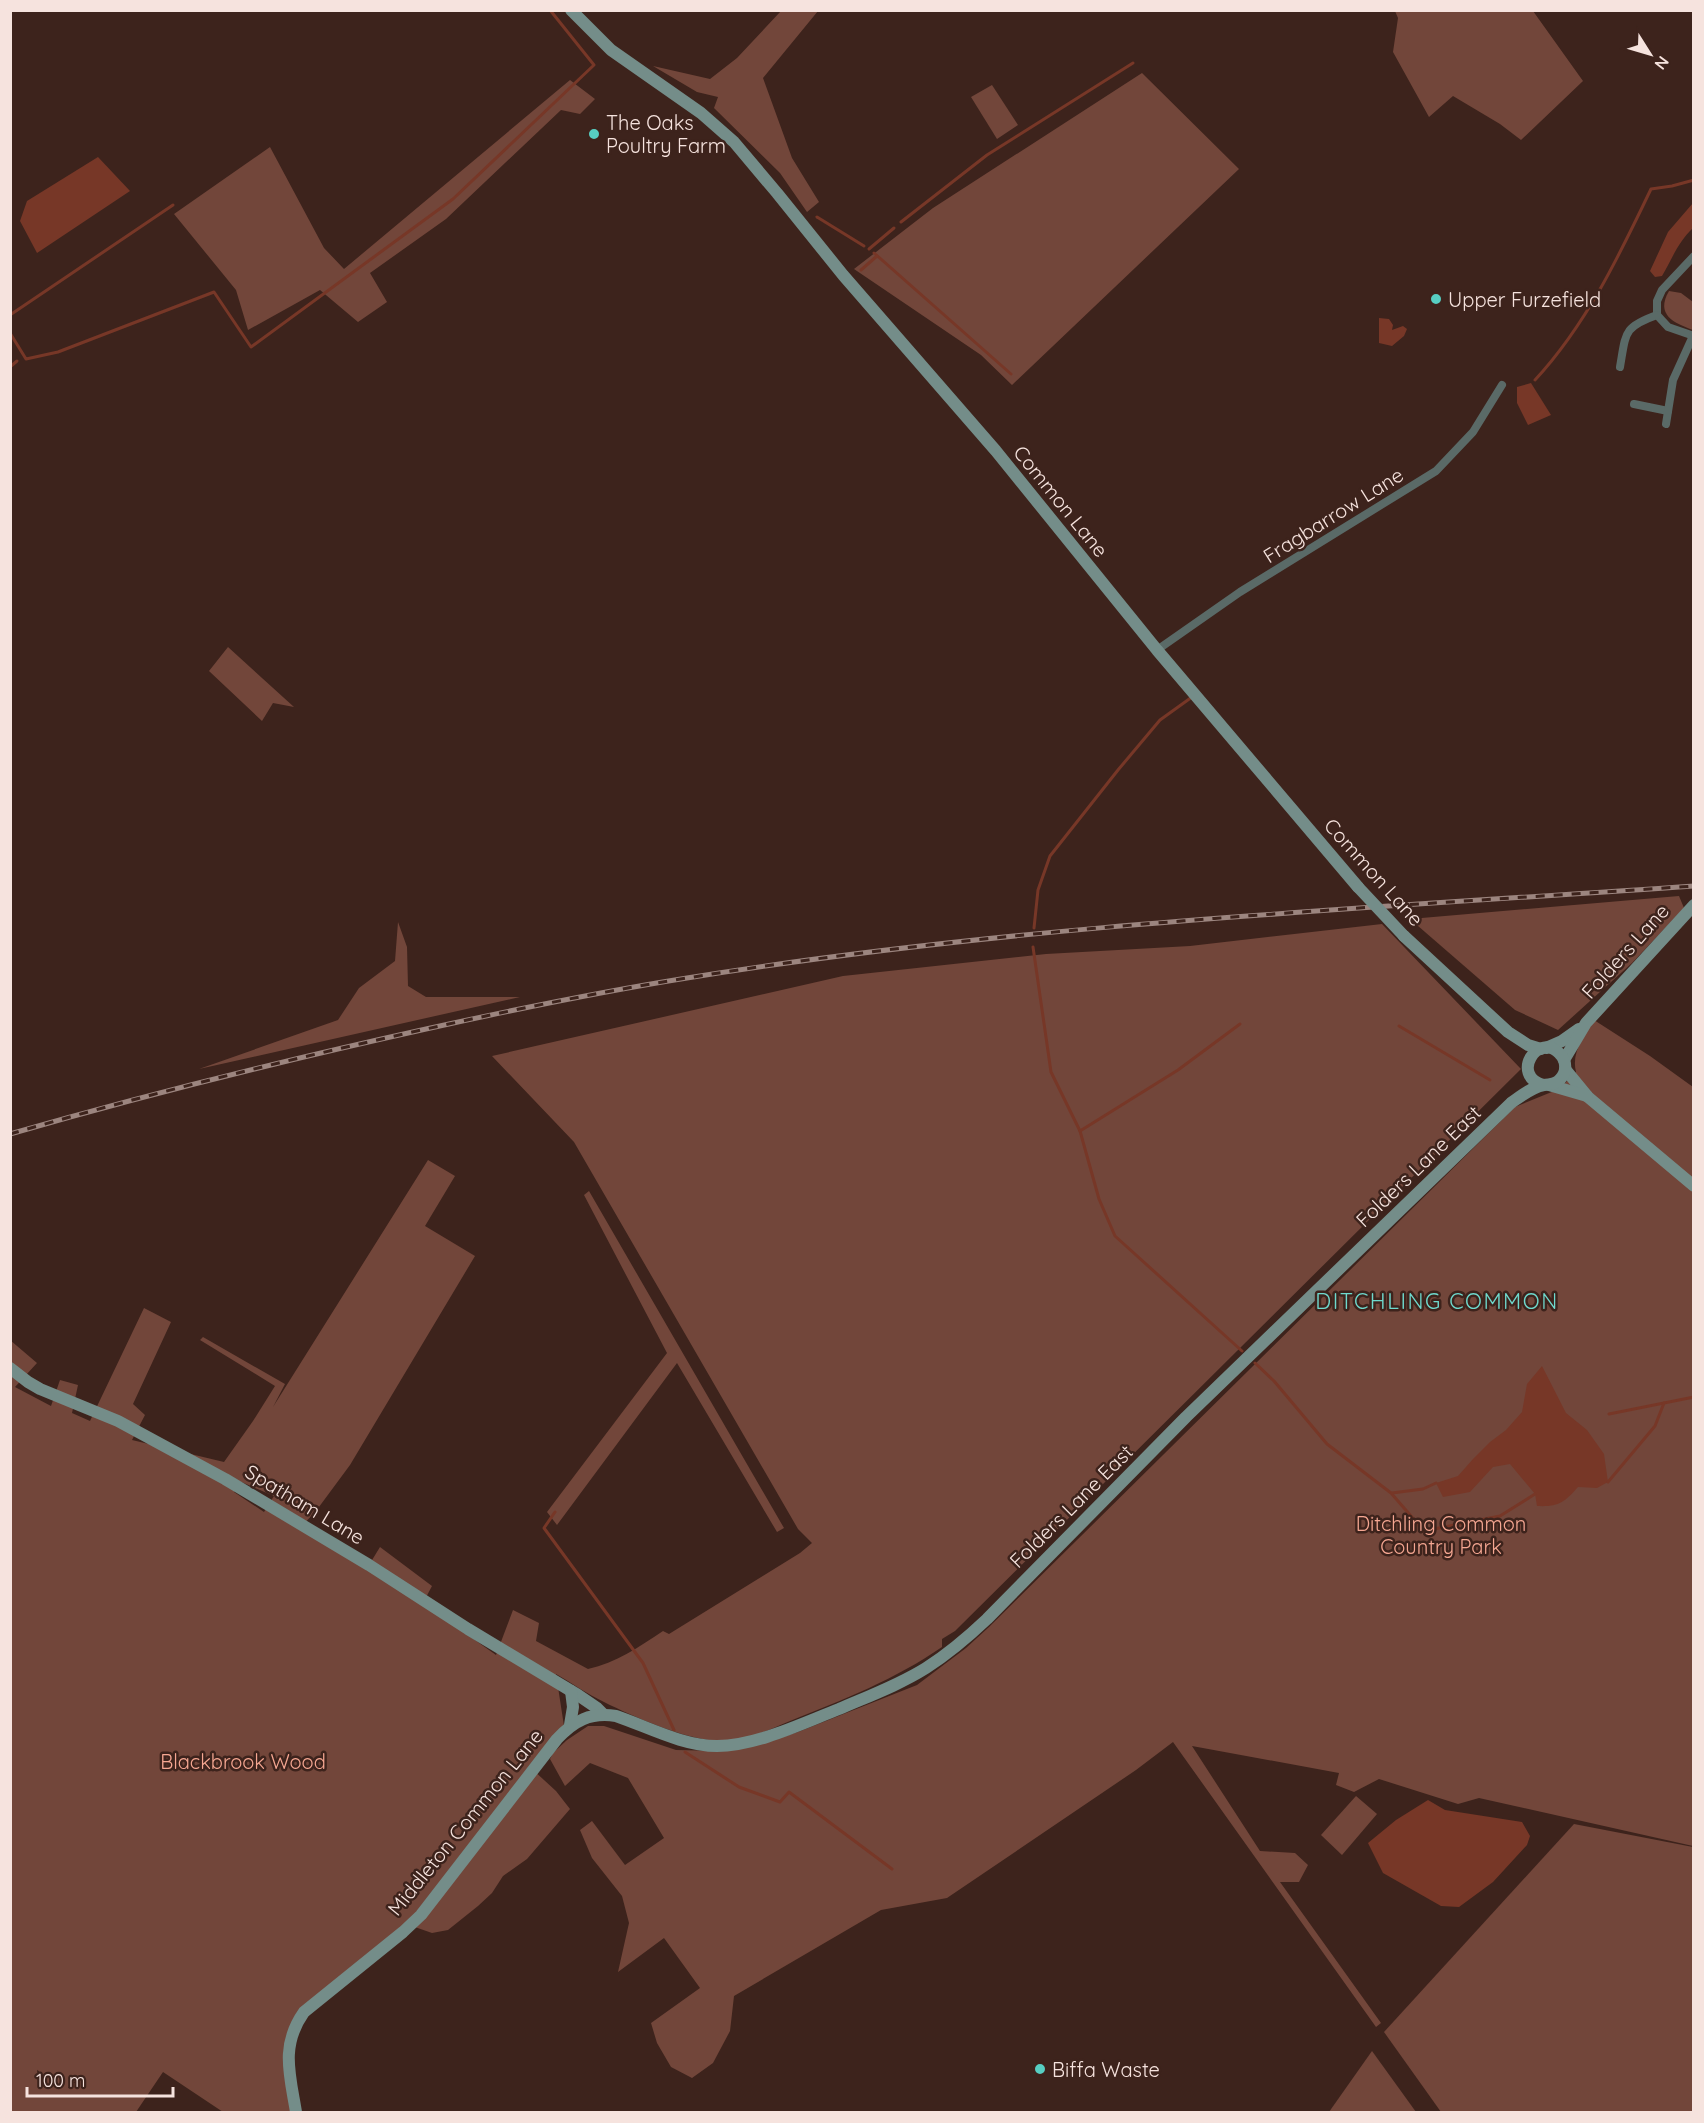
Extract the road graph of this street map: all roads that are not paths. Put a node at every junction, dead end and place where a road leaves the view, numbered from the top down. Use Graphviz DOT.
graph roads {
  1 [pos="571,10"];
  2 [pos="1694,256"];
  3 [pos="1657,315"];
  4 [pos="1693,336"];
  5 [pos="1620,367"];
  6 [pos="1502,385"];
  7 [pos="1634,404"];
  8 [pos="1668,411"];
  9 [pos="1666,424"];
  10 [pos="1157,650"];
  11 [pos="1694,905"];
  12 [pos="1586,1023"];
  13 [pos="1508,1032"];
  14 [pos="1543,1048"];
  15 [pos="1564,1065"];
  16 [pos="1528,1068"];
  17 [pos="1546,1085"];
  18 [pos="1588,1097"];
  19 [pos="1511,1103"];
  20 [pos="1694,1186"];
  21 [pos="10,1368"];
  22 [pos="571,1691"];
  23 [pos="603,1714"];
  24 [pos="570,1725"];
  25 [pos="296,2112"];
  1 -- 10 [label="street, Common Lane"];
  2 -- 3 [label="street"];
  3 -- 4 [label="street"];
  3 -- 5 [label="street"];
  4 -- 8 [label="street"];
  6 -- 10 [label="street, Fragbarrow Lane"];
  7 -- 8 [label="street"];
  8 -- 9 [label="street"];
  10 -- 13 [label="street, Common Lane, bridge"];
  11 -- 12 [label="street, Folders Lane"];
  12 -- 14 [label="street, Folders Lane"];
  12 -- 15 [label="street, Folders Lane"];
  13 -- 14 [label="street, Common Lane"];
  13 -- 16 [label="street, Common Lane"];
  14 -- 15 [label="street"];
  14 -- 16 [label="street"];
  15 -- 17 [label="street"];
  15 -- 18 [label="street"];
  16 -- 17 [label="street"];
  16 -- 19 [label="street, Folders Lane East"];
  17 -- 18 [label="street"];
  17 -- 19 [label="street, Folders Lane East"];
  18 -- 20 [label="street"];
  19 -- 23 [label="street, Folders Lane East"];
  21 -- 22 [label="street, Spatham Lane"];
  22 -- 23 [label="street, Spatham Lane"];
  22 -- 24 [label="street"];
  23 -- 24 [label="street"];
  24 -- 25 [label="street, Middleton Common Lane"];
}
